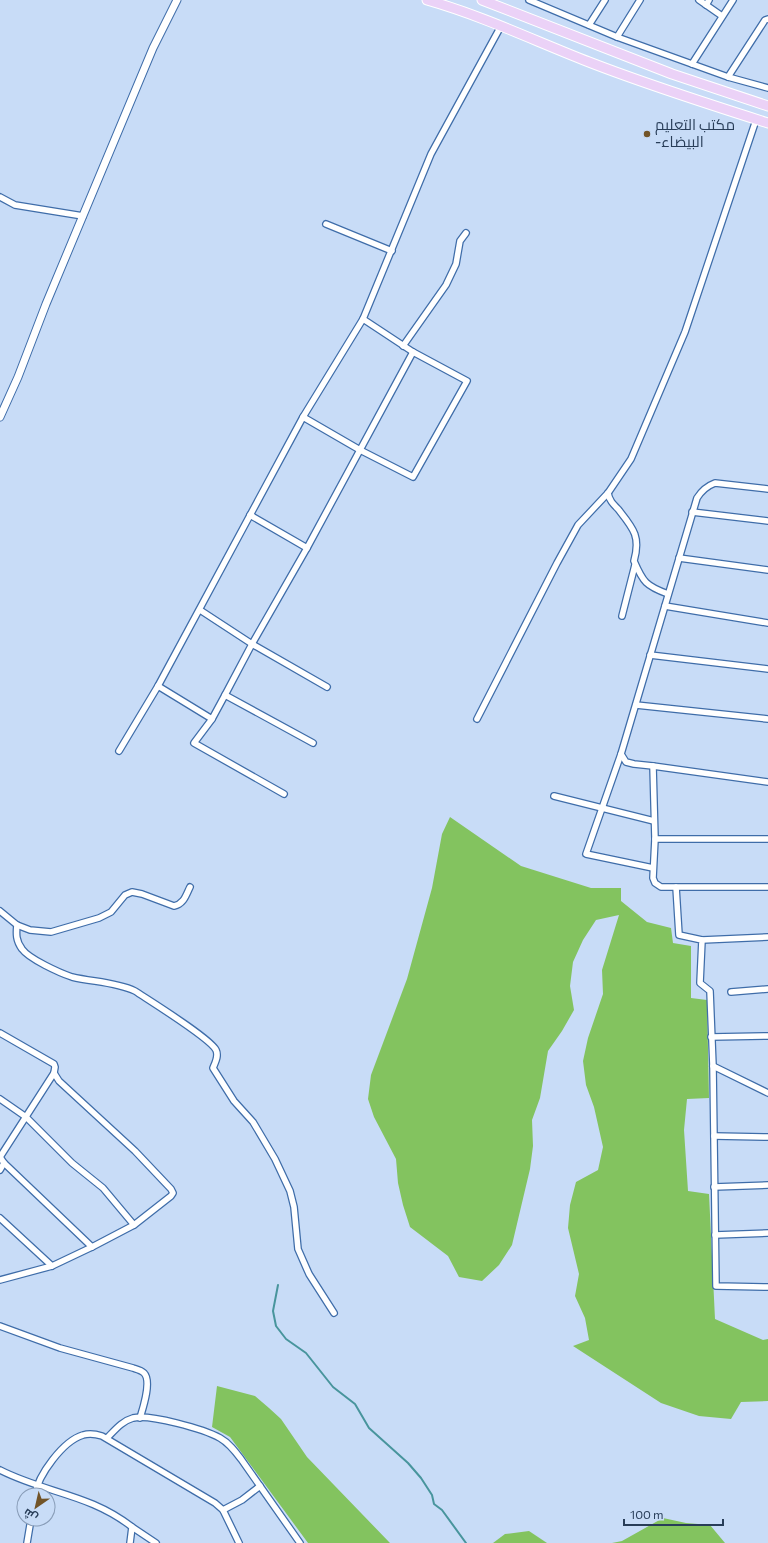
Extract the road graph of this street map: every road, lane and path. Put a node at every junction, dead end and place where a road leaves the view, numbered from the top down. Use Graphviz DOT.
graph roads {
  1 [pos="177,0"];
  2 [pos="429,0"];
  3 [pos="482,0"];
  4 [pos="606,0"];
  5 [pos="640,0"];
  6 [pos="699,0"];
  7 [pos="733,0"];
  8 [pos="532,1"];
  9 [pos="708,2"];
  10 [pos="722,16"];
  11 [pos="768,19"];
  12 [pos="589,25"];
  13 [pos="501,26"];
  14 [pos="617,37"];
  15 [pos="692,64"];
  16 [pos="728,77"];
  17 [pos="768,88"];
  18 [pos="768,106"];
  19 [pos="756,120"];
  20 [pos="768,123"];
  21 [pos="0,197"];
  22 [pos="83,216"];
  23 [pos="326,224"];
  24 [pos="466,233"];
  25 [pos="392,251"];
  26 [pos="363,319"];
  27 [pos="404,346"];
  28 [pos="413,352"];
  29 [pos="0,417"];
  30 [pos="303,417"];
  31 [pos="360,450"];
  32 [pos="768,489"];
  33 [pos="608,493"];
  34 [pos="692,512"];
  35 [pos="250,515"];
  36 [pos="768,521"];
  37 [pos="307,548"];
  38 [pos="679,558"];
  39 [pos="635,564"];
  40 [pos="768,570"];
  41 [pos="668,594"];
  42 [pos="665,606"];
  43 [pos="200,610"];
  44 [pos="622,616"];
  45 [pos="768,623"];
  46 [pos="252,644"];
  47 [pos="650,656"];
  48 [pos="768,669"];
  49 [pos="158,686"];
  50 [pos="327,687"];
  51 [pos="225,696"];
  52 [pos="636,705"];
  53 [pos="212,719"];
  54 [pos="477,719"];
  55 [pos="768,719"];
  56 [pos="313,743"];
  57 [pos="119,752"];
  58 [pos="621,754"];
  59 [pos="653,766"];
  60 [pos="768,782"];
  61 [pos="284,794"];
  62 [pos="554,796"];
  63 [pos="602,807"];
  64 [pos="654,821"];
  65 [pos="655,839"];
  66 [pos="768,839"];
  67 [pos="653,868"];
  68 [pos="190,887"];
  69 [pos="676,887"];
  70 [pos="768,887"];
  71 [pos="0,911"];
  72 [pos="17,925"];
  73 [pos="768,937"];
  74 [pos="702,940"];
  75 [pos="768,989"];
  76 [pos="731,992"];
  77 [pos="0,1033"];
  78 [pos="768,1036"];
  79 [pos="711,1037"];
  80 [pos="713,1066"];
  81 [pos="54,1073"];
  82 [pos="768,1093"];
  83 [pos="0,1099"];
  84 [pos="26,1117"];
  85 [pos="714,1136"];
  86 [pos="768,1137"];
  87 [pos="0,1157"];
  88 [pos="4,1163"];
  89 [pos="0,1170"];
  90 [pos="768,1185"];
  91 [pos="714,1187"];
  92 [pos="0,1218"];
  93 [pos="134,1226"];
  94 [pos="768,1233"];
  95 [pos="715,1234"];
  96 [pos="92,1247"];
  97 [pos="52,1266"];
  98 [pos="0,1280"];
  99 [pos="768,1287"];
  100 [pos="334,1314"];
  101 [pos="0,1326"];
  102 [pos="140,1418"];
  103 [pos="107,1438"];
  104 [pos="1,1471"];
  105 [pos="37,1485"];
  106 [pos="260,1486"];
  107 [pos="223,1510"];
  108 [pos="30,1527"];
  109 [pos="132,1527"];
  110 [pos="27,1543"];
  111 [pos="130,1543"];
  112 [pos="156,1543"];
  113 [pos="239,1543"];
  114 [pos="300,1543"];
  1 -- 22 [label="street"];
  2 -- 13 [label="highway"];
  3 -- 18 [label="highway"];
  4 -- 12 [label="street"];
  5 -- 14 [label="street"];
  6 -- 9 [label="street"];
  7 -- 10 [label="street"];
  8 -- 12 [label="street"];
  9 -- 10 [label="street"];
  10 -- 15 [label="street"];
  11 -- 16 [label="street"];
  12 -- 14 [label="street"];
  13 -- 19 [label="highway"];
  13 -- 25 [label="street"];
  14 -- 15 [label="street"];
  15 -- 16 [label="street"];
  16 -- 17 [label="street"];
  19 -- 20 [label="highway"];
  19 -- 33 [label="street"];
  21 -- 22 [label="street"];
  22 -- 29 [label="street"];
  23 -- 25 [label="street"];
  24 -- 27 [label="street"];
  25 -- 26 [label="street"];
  26 -- 27 [label="street"];
  26 -- 30 [label="street"];
  27 -- 28 [label="street"];
  28 -- 31 [label="street"];
  28 -- 31 [label="street"];
  30 -- 31 [label="street"];
  30 -- 35 [label="street"];
  31 -- 37 [label="street"];
  32 -- 34 [label="street"];
  33 -- 39 [label="street"];
  33 -- 54 [label="street"];
  34 -- 36 [label="street"];
  34 -- 38 [label="street"];
  35 -- 37 [label="street"];
  35 -- 43 [label="street"];
  37 -- 46 [label="street"];
  38 -- 40 [label="street"];
  38 -- 41 [label="street"];
  39 -- 41 [label="street"];
  39 -- 44 [label="street"];
  41 -- 42 [label="street"];
  42 -- 45 [label="street"];
  42 -- 47 [label="street"];
  43 -- 46 [label="street"];
  43 -- 49 [label="street"];
  46 -- 50 [label="street"];
  46 -- 51 [label="street"];
  47 -- 48 [label="street"];
  47 -- 52 [label="street"];
  49 -- 53 [label="street"];
  49 -- 57 [label="street"];
  51 -- 53 [label="street"];
  51 -- 56 [label="street"];
  52 -- 55 [label="street"];
  52 -- 58 [label="street"];
  53 -- 61 [label="street"];
  58 -- 59 [label="street"];
  58 -- 63 [label="street"];
  59 -- 60 [label="street"];
  59 -- 64 [label="street"];
  62 -- 63 [label="street"];
  63 -- 64 [label="street"];
  63 -- 67 [label="street"];
  64 -- 65 [label="street"];
  65 -- 66 [label="street"];
  65 -- 67 [label="street"];
  67 -- 69 [label="street"];
  68 -- 72 [label="street"];
  69 -- 70 [label="street"];
  69 -- 74 [label="street"];
  71 -- 72 [label="street"];
  72 -- 100 [label="street"];
  73 -- 74 [label="street"];
  74 -- 79 [label="street"];
  75 -- 76 [label="street"];
  77 -- 81 [label="street"];
  78 -- 79 [label="street"];
  79 -- 80 [label="street"];
  80 -- 82 [label="street"];
  80 -- 85 [label="street"];
  81 -- 84 [label="street"];
  81 -- 93 [label="street"];
  83 -- 84 [label="street"];
  84 -- 87 [label="street"];
  84 -- 93 [label="street"];
  85 -- 86 [label="street"];
  85 -- 91 [label="street"];
  87 -- 88 [label="street"];
  88 -- 89 [label="street"];
  88 -- 96 [label="street"];
  90 -- 91 [label="street"];
  91 -- 95 [label="street"];
  92 -- 97 [label="street"];
  93 -- 96 [label="street"];
  94 -- 95 [label="street"];
  95 -- 99 [label="street"];
  96 -- 97 [label="street"];
  97 -- 98 [label="street"];
  101 -- 102 [label="street"];
  102 -- 103 [label="street"];
  102 -- 106 [label="street"];
  103 -- 105 [label="street"];
  103 -- 107 [label="street"];
  104 -- 105 [label="street"];
  105 -- 109 [label="street"];
  106 -- 107 [label="street"];
  106 -- 114 [label="street"];
  107 -- 113 [label="street"];
  108 -- 110 [label="street"];
  109 -- 111 [label="street"];
  109 -- 112 [label="street"];
}
